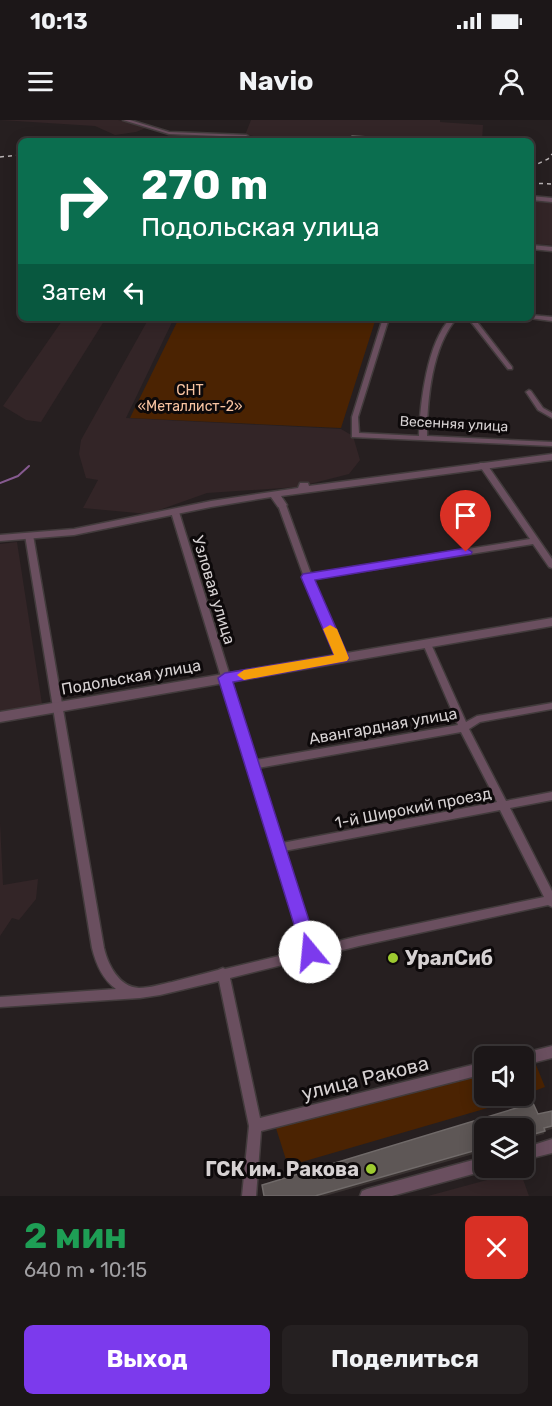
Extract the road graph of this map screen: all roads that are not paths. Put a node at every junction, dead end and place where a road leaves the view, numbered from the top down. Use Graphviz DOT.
graph roads {
  1 [pos="125,120"];
  2 [pos="246,136"];
  3 [pos="534,198"];
  4 [pos="552,200"];
  5 [pos="534,247"];
  6 [pos="552,249"];
  7 [pos="534,317"];
  8 [pos="552,319"];
  9 [pos="385,321"];
  10 [pos="451,321"];
  11 [pos="473,321"];
  12 [pos="510,368"];
  13 [pos="529,392"];
  14 [pos="552,416"];
  15 [pos="423,437"];
  16 [pos="552,444"];
  17 [pos="552,457"];
  18 [pos="483,465"];
  19 [pos="274,494"];
  20 [pos="282,505"];
  21 [pos="175,512"];
  22 [pos="29,535"];
  23 [pos="0,538"];
  24 [pos="534,541"];
  25 [pos="552,566"];
  26 [pos="308,577"];
  27 [pos="552,622"];
  28 [pos="427,644"];
  29 [pos="342,658"];
  30 [pos="225,678"];
  31 [pos="552,706"];
  32 [pos="58,707"];
  33 [pos="0,717"];
  34 [pos="464,728"];
  35 [pos="252,765"];
  36 [pos="552,796"];
  37 [pos="502,806"];
  38 [pos="279,848"];
  39 [pos="552,901"];
  40 [pos="310,952"];
  41 [pos="223,973"];
  42 [pos="140,993"];
  43 [pos="0,1002"];
  44 [pos="552,1052"];
  45 [pos="534,1056"];
  46 [pos="474,1071"];
  47 [pos="255,1126"];
  48 [pos="552,1146"];
  49 [pos="534,1151"];
  50 [pos="474,1167"];
  51 [pos="249,1196"];
  52 [pos="367,1196"];
  1 -- 2 [label="street"];
  3 -- 4 [label="street"];
  5 -- 6 [label="street"];
  7 -- 8 [label="street"];
  9 -- 15 [label="street, Весенняя улица"];
  10 -- 15 [label="street"];
  11 -- 12 [label="street"];
  13 -- 14 [label="street"];
  15 -- 16 [label="street, Весенняя улица"];
  17 -- 18 [label="street"];
  18 -- 19 [label="street"];
  18 -- 24 [label="street"];
  19 -- 20 [label="street"];
  19 -- 21 [label="street"];
  20 -- 26 [label="street"];
  21 -- 22 [label="street"];
  21 -- 30 [label="street, Узловая улица"];
  22 -- 23 [label="street"];
  22 -- 32 [label="street"];
  24 -- 25 [label="street"];
  24 -- 26 [label="street"];
  26 -- 29 [label="street"];
  27 -- 28 [label="street, Подольская улица"];
  28 -- 29 [label="street, Подольская улица"];
  28 -- 34 [label="street"];
  29 -- 30 [label="street, Подольская улица"];
  30 -- 32 [label="street, Подольская улица"];
  30 -- 35 [label="street, Узловая улица"];
  31 -- 34 [label="street, Авангардная улица"];
  32 -- 33 [label="street, Подольская улица"];
  32 -- 42 [label="street"];
  34 -- 35 [label="street, Авангардная улица"];
  34 -- 37 [label="street"];
  35 -- 38 [label="street, Узловая улица"];
  36 -- 37 [label="street, 1-й Широкий проезд"];
  37 -- 38 [label="street, 1-й Широкий проезд"];
  37 -- 39 [label="street"];
  38 -- 40 [label="street, Узловая улица"];
  39 -- 40 [label="street"];
  40 -- 41 [label="street"];
  41 -- 42 [label="street"];
  41 -- 47 [label="street"];
  42 -- 43 [label="street"];
  44 -- 45 [label="street"];
  46 -- 47 [label="street, улица Ракова"];
  47 -- 51 [label="street"];
  48 -- 49 [label="street"];
  50 -- 52 [label="street"];
}
